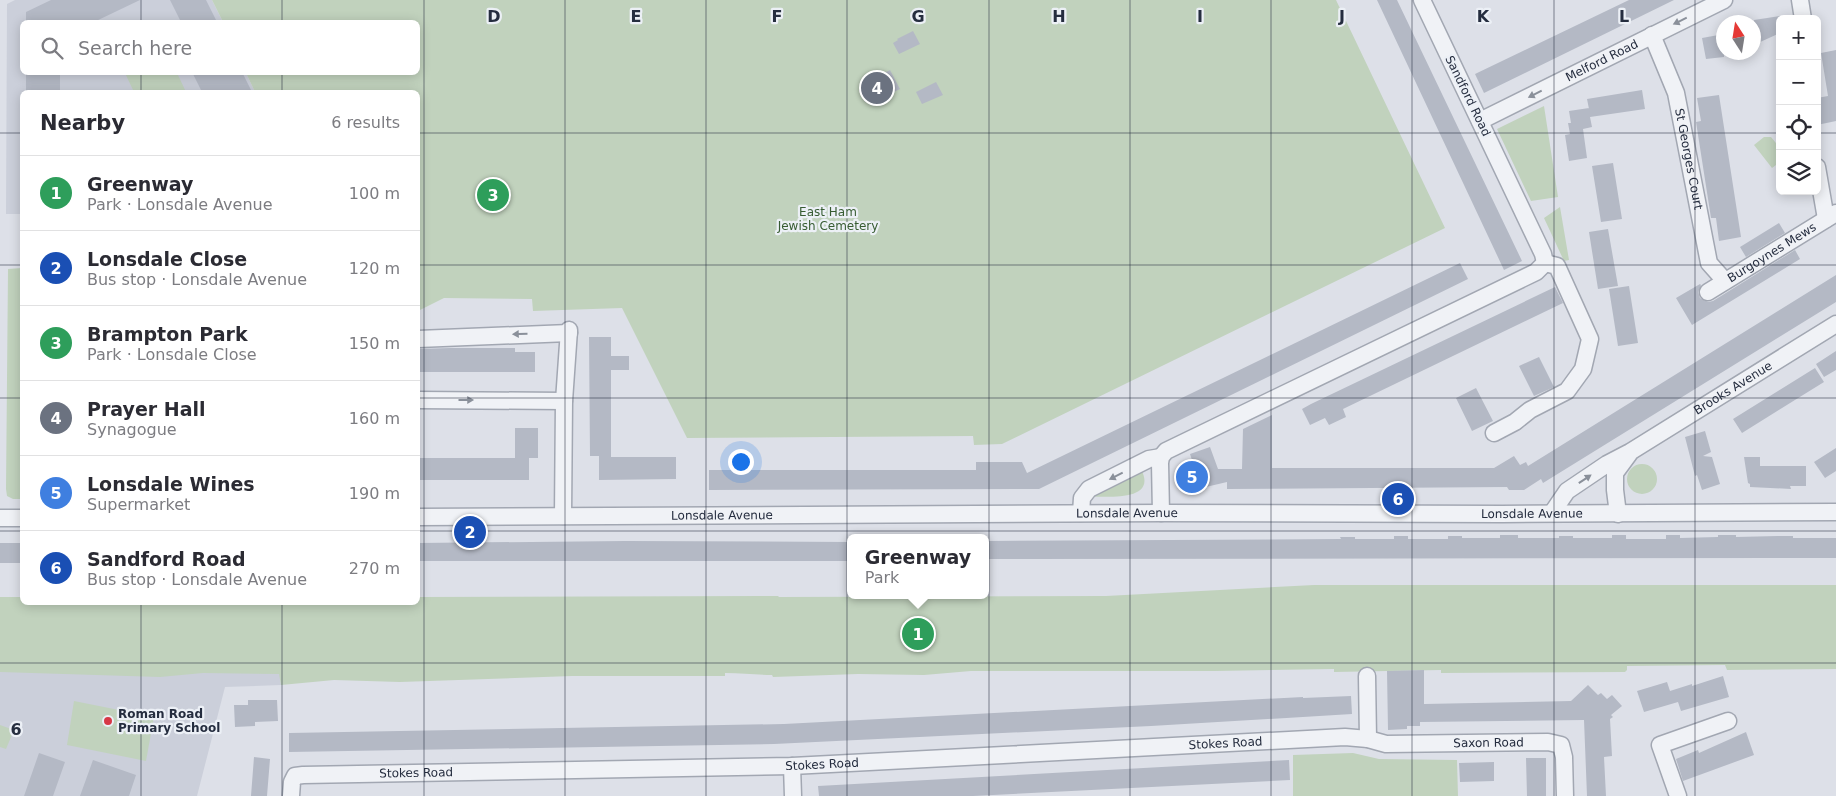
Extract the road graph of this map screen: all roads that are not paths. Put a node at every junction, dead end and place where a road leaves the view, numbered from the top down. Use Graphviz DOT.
graph roads {
  1 [pos="1422,0"];
  2 [pos="1724,0"];
  3 [pos="1800,0"];
  4 [pos="1802,15"];
  5 [pos="1652,35"];
  6 [pos="1480,121"];
  7 [pos="1821,181"];
  8 [pos="1831,216"];
  9 [pos="1545,263"];
  10 [pos="1725,281"];
  11 [pos="1708,292"];
  12 [pos="1836,324"];
  13 [pos="420,339"];
  14 [pos="420,400"];
  15 [pos="564,401"];
  16 [pos="1494,433"];
  17 [pos="1630,452"];
  18 [pos="1161,457"];
  19 [pos="1835,508"];
  20 [pos="1081,513"];
  21 [pos="1161,513"];
  22 [pos="1552,514"];
  23 [pos="1618,514"];
  24 [pos="563,516"];
  25 [pos="420,517"];
  26 [pos="0,518"];
  27 [pos="20,518"];
  28 [pos="1367,676"];
  29 [pos="1728,721"];
  30 [pos="1368,739"];
  31 [pos="792,766"];
  32 [pos="291,796"];
  33 [pos="793,796"];
  34 [pos="1565,796"];
  35 [pos="1678,796"];
  1 -- 6 [label="street, Sandford Road"];
  2 -- 5 [label="street, Melford Road, one-way"];
  3 -- 4 [label="street"];
  5 -- 6 [label="street, Melford Road, one-way"];
  5 -- 10 [label="street, St Georges Court"];
  6 -- 9 [label="street, Sandford Road"];
  7 -- 8 [label="street"];
  8 -- 10 [label="street, Burgoynes Mews"];
  9 -- 16 [label="street"];
  9 -- 18 [label="street"];
  10 -- 11 [label="street, Burgoynes Mews"];
  12 -- 17 [label="street, Brooks Avenue"];
  15 -- 13 [label="street, one-way"];
  14 -- 15 [label="street, one-way"];
  15 -- 24 [label="street"];
  22 -- 17 [label="street, Brooks Avenue, one-way"];
  17 -- 23 [label="street, Brooks Avenue"];
  18 -- 20 [label="street, one-way"];
  18 -- 21 [label="street"];
  19 -- 23 [label="street, Lonsdale Avenue"];
  20 -- 21 [label="street, Lonsdale Avenue"];
  20 -- 24 [label="street, Lonsdale Avenue"];
  21 -- 22 [label="street, Lonsdale Avenue"];
  22 -- 23 [label="street, Lonsdale Avenue"];
  24 -- 25 [label="street, Lonsdale Avenue"];
  26 -- 27 [label="street"];
  28 -- 30 [label="street"];
  29 -- 35 [label="street"];
  30 -- 31 [label="street, Stokes Road"];
  30 -- 34 [label="street, Saxon Road"];
  31 -- 32 [label="street, Stokes Road"];
  31 -- 33 [label="street"];
}
